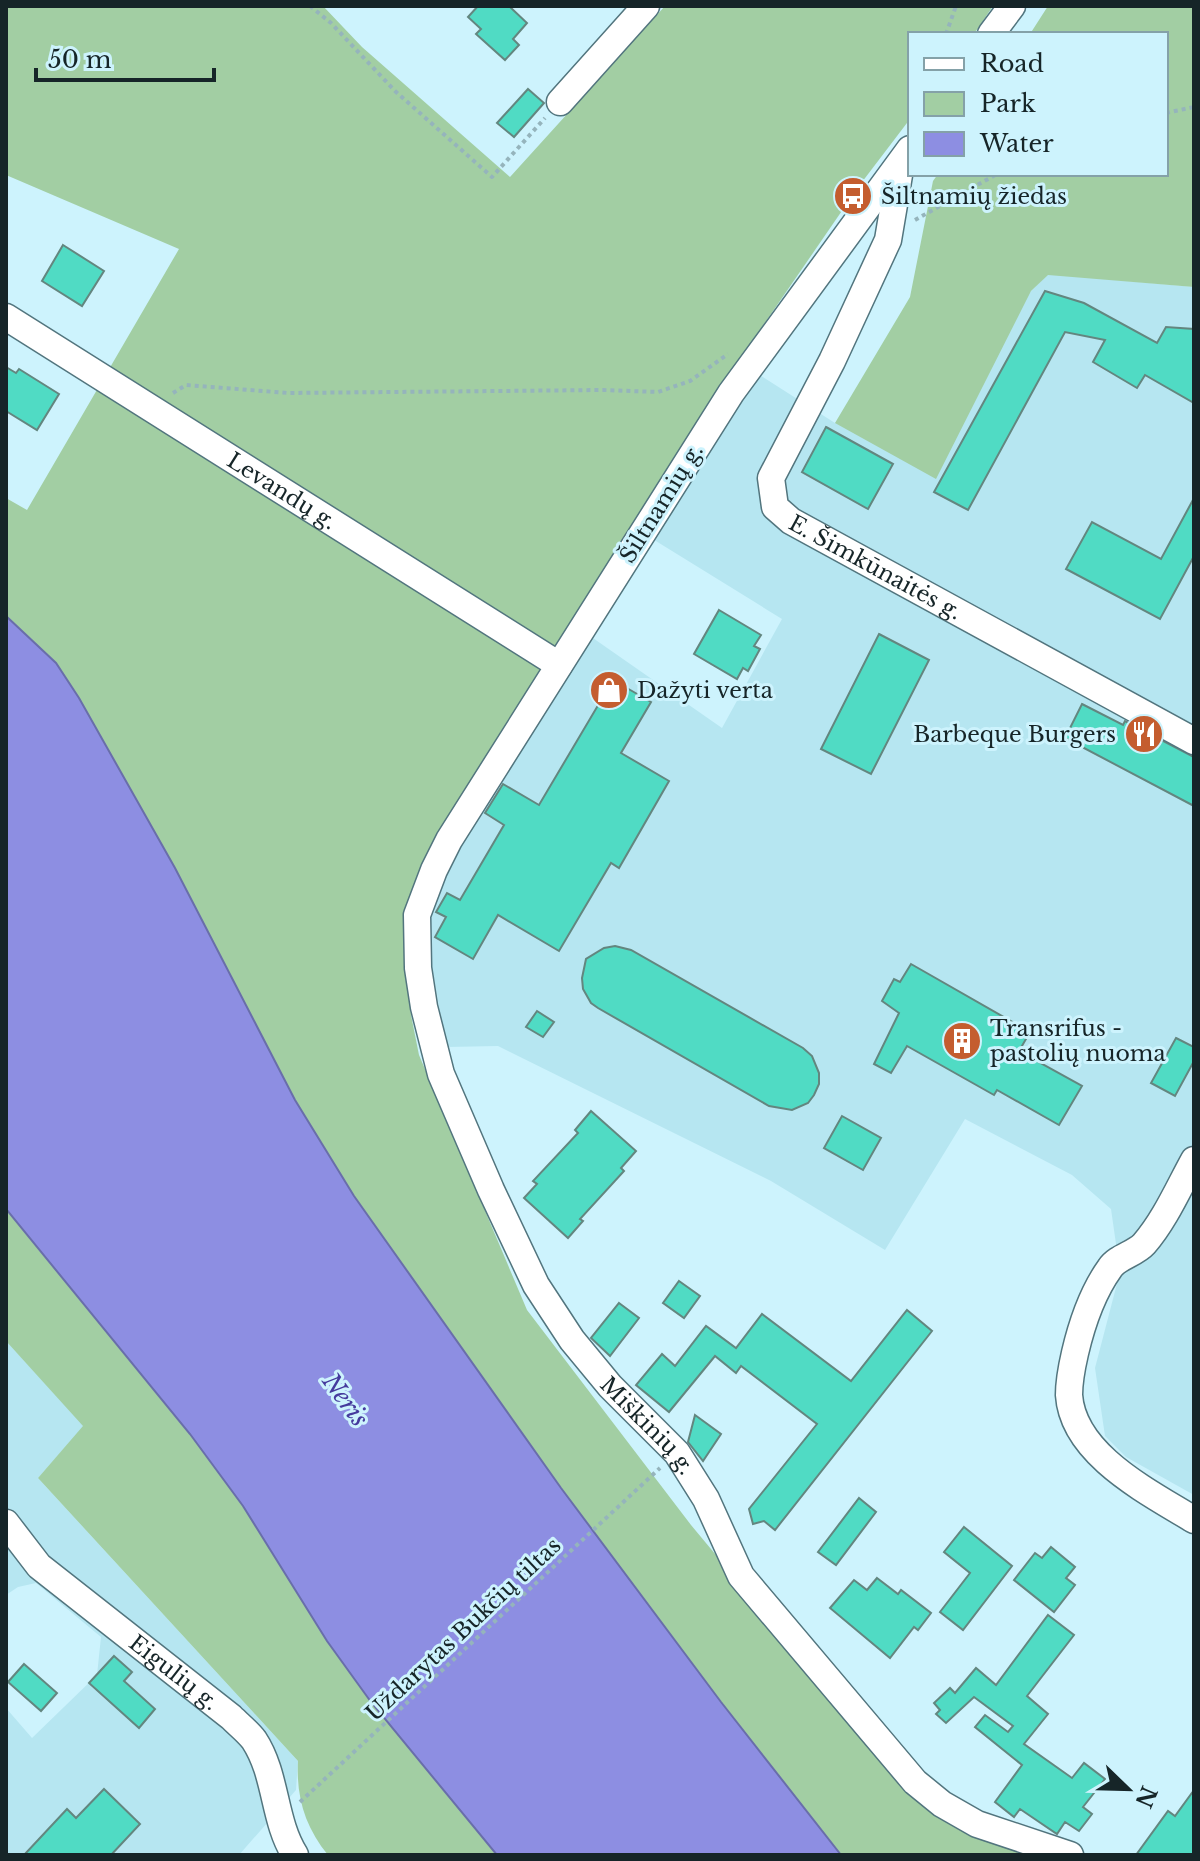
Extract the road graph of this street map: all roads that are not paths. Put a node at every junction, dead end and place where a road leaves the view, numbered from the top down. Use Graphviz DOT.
graph roads {
  1 [pos="646,6"];
  2 [pos="1012,6"];
  3 [pos="992,32"];
  4 [pos="560,102"];
  5 [pos="906,155"];
  6 [pos="6,317"];
  7 [pos="559,665"];
  8 [pos="1194,741"];
  9 [pos="434,870"];
  10 [pos="1194,1160"];
  11 [pos="1194,1520"];
  12 [pos="6,1523"];
  13 [pos="295,1855"];
  14 [pos="1070,1855"];
  1 -- 4 [label="street"];
  2 -- 3 [label="street"];
  5 -- 7 [label="street, Šiltnamių g."];
  5 -- 8 [label="street, E. Šimkūnaitės g."];
  6 -- 7 [label="street, Levandų g."];
  7 -- 9 [label="street, Šiltnamių g."];
  9 -- 14 [label="street, Miškinių g."];
  10 -- 11 [label="street"];
  12 -- 13 [label="street, Eigulių g."];
}
